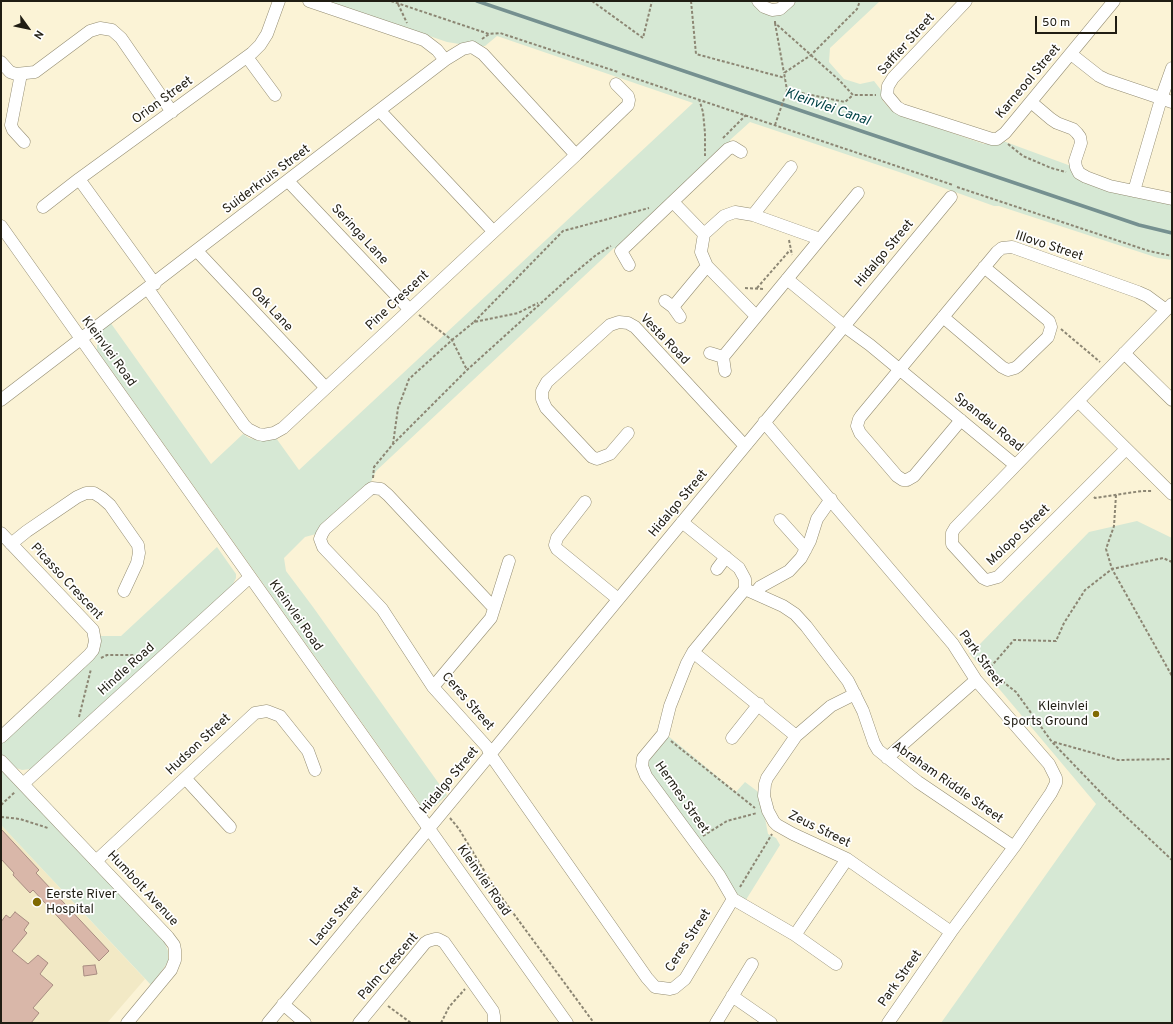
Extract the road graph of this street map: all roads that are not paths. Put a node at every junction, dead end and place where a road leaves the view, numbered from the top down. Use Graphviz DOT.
graph roads {
  1 [pos="279,1"];
  2 [pos="309,1"];
  3 [pos="758,1"];
  4 [pos="789,1"];
  5 [pos="966,1"];
  6 [pos="1114,1"];
  7 [pos="1071,54"];
  8 [pos="247,57"];
  9 [pos="446,60"];
  10 [pos="1,62"];
  11 [pos="1172,68"];
  12 [pos="21,74"];
  13 [pos="616,84"];
  14 [pos="275,95"];
  15 [pos="1166,100"];
  16 [pos="1031,102"];
  17 [pos="380,111"];
  18 [pos="172,112"];
  19 [pos="992,140"];
  20 [pos="24,142"];
  21 [pos="741,152"];
  22 [pos="576,155"];
  23 [pos="791,167"];
  24 [pos="79,178"];
  25 [pos="288,181"];
  26 [pos="1134,191"];
  27 [pos="858,193"];
  28 [pos="951,197"];
  29 [pos="1172,199"];
  30 [pos="673,202"];
  31 [pos="43,207"];
  32 [pos="754,216"];
  33 [pos="1,226"];
  34 [pos="493,231"];
  35 [pos="704,234"];
  36 [pos="820,239"];
  37 [pos="197,251"];
  38 [pos="630,265"];
  39 [pos="707,266"];
  40 [pos="984,268"];
  41 [pos="787,279"];
  42 [pos="151,286"];
  43 [pos="1169,307"];
  44 [pos="673,308"];
  45 [pos="409,309"];
  46 [pos="756,316"];
  47 [pos="943,318"];
  48 [pos="844,326"];
  49 [pos="81,339"];
  50 [pos="710,353"];
  51 [pos="1124,353"];
  52 [pos="723,357"];
  53 [pos="900,369"];
  54 [pos="725,371"];
  55 [pos="325,387"];
  56 [pos="1172,399"];
  57 [pos="1,400"];
  58 [pos="1078,401"];
  59 [pos="961,420"];
  60 [pos="764,422"];
  61 [pos="628,433"];
  62 [pos="745,446"];
  63 [pos="1126,449"];
  64 [pos="1016,465"];
  65 [pos="1171,494"];
  66 [pos="831,500"];
  67 [pos="585,502"];
  68 [pos="780,520"];
  69 [pos="682,522"];
  70 [pos="1,532"];
  71 [pos="11,544"];
  72 [pos="806,549"];
  73 [pos="726,557"];
  74 [pos="509,561"];
  75 [pos="717,569"];
  76 [pos="250,577"];
  77 [pos="124,591"];
  78 [pos="750,591"];
  79 [pos="618,599"];
  80 [pos="494,608"];
  81 [pos="693,652"];
  82 [pos="976,680"];
  83 [pos="433,687"];
  84 [pos="855,694"];
  85 [pos="759,704"];
  86 [pos="796,736"];
  87 [pos="1,737"];
  88 [pos="732,738"];
  89 [pos="490,754"];
  90 [pos="887,758"];
  91 [pos="1,761"];
  92 [pos="315,770"];
  93 [pos="185,778"];
  94 [pos="23,784"];
  95 [pos="230,828"];
  96 [pos="429,828"];
  97 [pos="1014,847"];
  98 [pos="847,859"];
  99 [pos="96,861"];
  100 [pos="733,899"];
  101 [pos="951,932"];
  102 [pos="795,935"];
  103 [pos="752,964"];
  104 [pos="836,964"];
  105 [pos="732,996"];
  106 [pos="283,1004"];
  107 [pos="127,1023"];
  108 [pos="268,1023"];
  109 [pos="305,1023"];
  110 [pos="358,1023"];
  111 [pos="494,1023"];
  112 [pos="567,1023"];
  113 [pos="716,1023"];
  114 [pos="771,1023"];
  115 [pos="888,1023"];
  1 -- 8 [label="street, Orion Street"];
  2 -- 9 [label="street"];
  3 -- 4 [label="street"];
  5 -- 19 [label="street, Saffier Street"];
  6 -- 7 [label="street, Karneool Street"];
  7 -- 15 [label="street"];
  7 -- 16 [label="street, Karneool Street"];
  8 -- 14 [label="street"];
  8 -- 18 [label="street, Orion Street"];
  9 -- 17 [label="street, Suiderkruis Street"];
  9 -- 22 [label="street, Suiderkruis Street"];
  10 -- 12 [label="street"];
  11 -- 15 [label="street"];
  12 -- 18 [label="street"];
  12 -- 20 [label="street"];
  13 -- 22 [label="street, Pine Crescent"];
  15 -- 26 [label="street"];
  16 -- 19 [label="street, Karneool Street"];
  16 -- 26 [label="street"];
  17 -- 25 [label="street, Suiderkruis Street"];
  17 -- 34 [label="street"];
  18 -- 24 [label="street, Orion Street"];
  21 -- 30 [label="street"];
  22 -- 34 [label="street, Pine Crescent"];
  23 -- 32 [label="street"];
  24 -- 31 [label="street, Orion Street"];
  24 -- 42 [label="street"];
  25 -- 37 [label="street, Suiderkruis Street"];
  25 -- 45 [label="street, Seringa Lane"];
  26 -- 29 [label="street"];
  27 -- 36 [label="street"];
  28 -- 48 [label="street, Hidalgo Street"];
  30 -- 35 [label="street"];
  30 -- 38 [label="street"];
  32 -- 35 [label="street"];
  32 -- 36 [label="street"];
  33 -- 49 [label="street, Kleinvlei Road"];
  34 -- 45 [label="street, Pine Crescent"];
  35 -- 39 [label="street"];
  36 -- 41 [label="street"];
  37 -- 42 [label="street, Suiderkruis Street"];
  37 -- 55 [label="street, Oak Lane"];
  39 -- 44 [label="street"];
  39 -- 46 [label="street"];
  40 -- 43 [label="street, Illovo Street"];
  40 -- 47 [label="street, Illovo Street"];
  40 -- 47 [label="street"];
  41 -- 46 [label="street"];
  41 -- 48 [label="street, Spandau Road"];
  42 -- 49 [label="street, Suiderkruis Street"];
  42 -- 55 [label="street, Pine Crescent"];
  43 -- 51 [label="street, Spandau Road"];
  45 -- 55 [label="street, Pine Crescent"];
  46 -- 52 [label="street"];
  47 -- 53 [label="street, Illovo Street"];
  48 -- 53 [label="street, Spandau Road"];
  48 -- 60 [label="street, Hidalgo Street"];
  49 -- 57 [label="street, Suiderkruis Street"];
  49 -- 76 [label="street, Kleinvlei Road"];
  50 -- 52 [label="street"];
  51 -- 56 [label="street"];
  51 -- 58 [label="street, Spandau Road"];
  52 -- 54 [label="street"];
  53 -- 59 [label="street, Spandau Road"];
  53 -- 59 [label="street, Illovo Street"];
  58 -- 63 [label="street"];
  58 -- 64 [label="street, Spandau Road"];
  59 -- 64 [label="street, Spandau Road"];
  60 -- 62 [label="street, Hidalgo Street"];
  60 -- 66 [label="street, Park Street"];
  61 -- 62 [label="street, Vesta Road"];
  62 -- 69 [label="street, Hidalgo Street"];
  63 -- 64 [label="street, Molopo Street"];
  63 -- 65 [label="street"];
  66 -- 72 [label="street, Hermes Street"];
  66 -- 82 [label="street, Park Street"];
  67 -- 79 [label="street"];
  68 -- 72 [label="street"];
  69 -- 73 [label="street"];
  69 -- 79 [label="street, Hidalgo Street"];
  70 -- 71 [label="street, Picasso Crescent"];
  71 -- 77 [label="street"];
  71 -- 87 [label="street, Picasso Crescent"];
  72 -- 78 [label="street, Hermes Street"];
  73 -- 75 [label="street"];
  73 -- 78 [label="street"];
  74 -- 80 [label="street"];
  76 -- 94 [label="street, Hindle Road"];
  76 -- 96 [label="street, Kleinvlei Road"];
  78 -- 81 [label="street, Hermes Street"];
  78 -- 84 [label="street, Abraham Riddle Street"];
  79 -- 89 [label="street, Hidalgo Street"];
  80 -- 83 [label="street"];
  80 -- 83 [label="street, Ceres Street"];
  81 -- 85 [label="street"];
  81 -- 100 [label="street, Hermes Street"];
  82 -- 90 [label="street"];
  82 -- 97 [label="street, Park Street"];
  83 -- 89 [label="street, Ceres Street"];
  84 -- 86 [label="street, Zeus Street"];
  84 -- 90 [label="street, Abraham Riddle Street"];
  85 -- 86 [label="street"];
  85 -- 88 [label="street"];
  86 -- 98 [label="street, Zeus Street"];
  89 -- 96 [label="street, Hidalgo Street"];
  89 -- 100 [label="street, Ceres Street"];
  90 -- 97 [label="street, Abraham Riddle Street"];
  91 -- 94 [label="street, Humbolt Avenue"];
  92 -- 93 [label="street, Hudson Street"];
  93 -- 95 [label="street"];
  93 -- 99 [label="street, Hudson Street"];
  94 -- 99 [label="street, Humbolt Avenue"];
  96 -- 106 [label="street, Lacus Street"];
  96 -- 112 [label="street, Kleinvlei Road"];
  97 -- 101 [label="street, Park Street"];
  98 -- 101 [label="street, Zeus Street"];
  98 -- 102 [label="street"];
  99 -- 107 [label="street, Humbolt Avenue"];
  100 -- 102 [label="street"];
  101 -- 115 [label="street, Park Street"];
  102 -- 104 [label="street"];
  103 -- 105 [label="street"];
  105 -- 113 [label="street"];
  105 -- 114 [label="street"];
  106 -- 108 [label="street, Lacus Street"];
  106 -- 109 [label="street"];
  110 -- 111 [label="street, Palm Crescent"];
}
